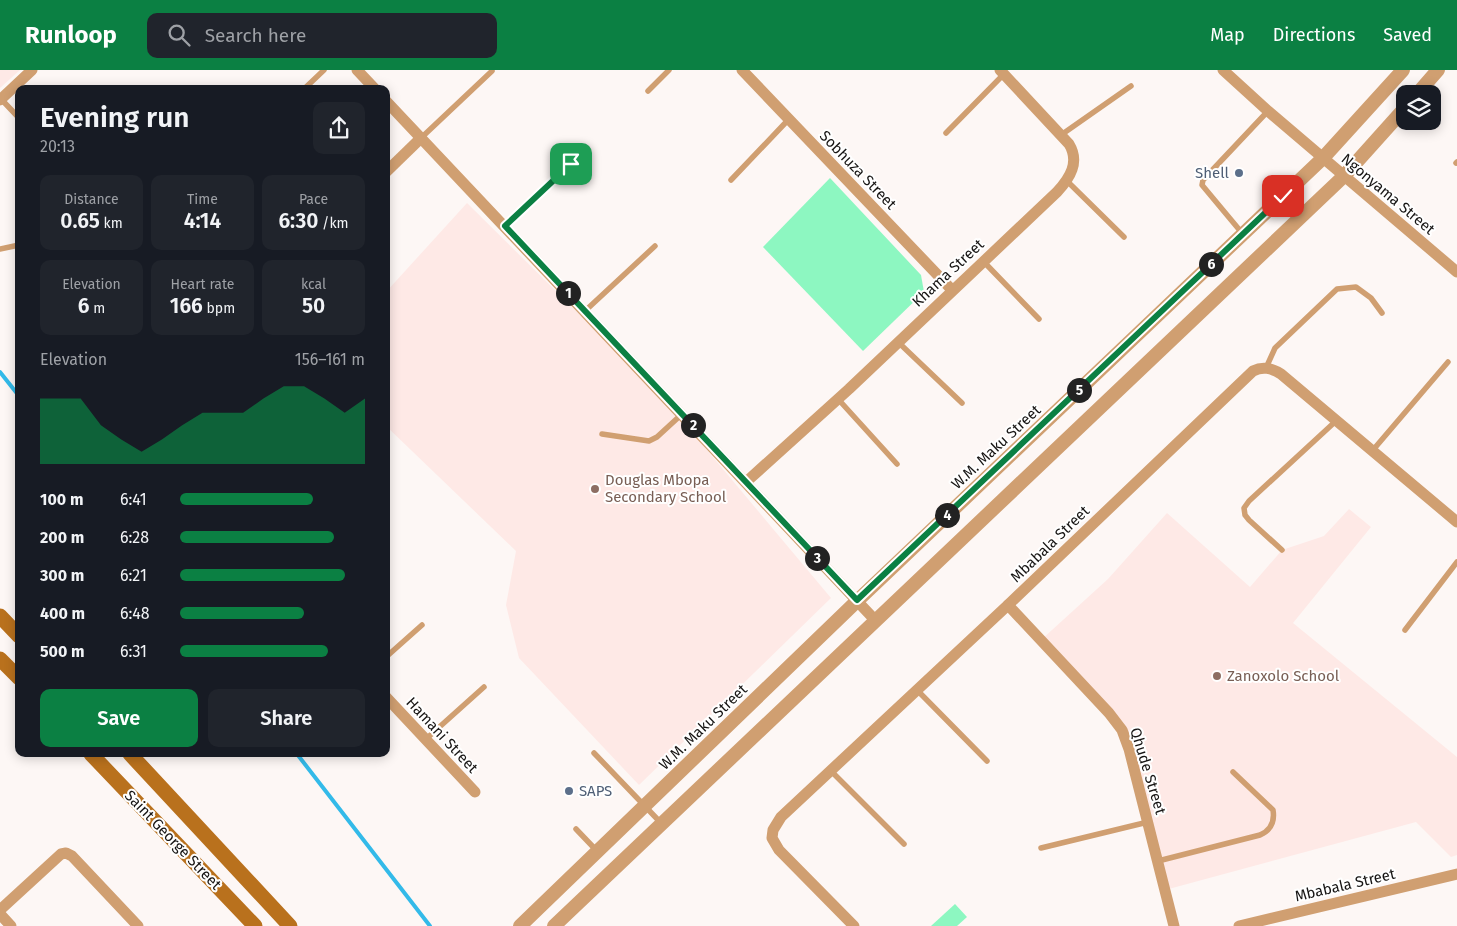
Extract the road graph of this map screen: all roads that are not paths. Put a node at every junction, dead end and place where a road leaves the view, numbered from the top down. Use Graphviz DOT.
graph roads {
  1 [pos="32,70"];
  2 [pos="324,70"];
  3 [pos="357,70"];
  4 [pos="669,70"];
  5 [pos="742,70"];
  6 [pos="1223,70"];
  7 [pos="1403,70"];
  8 [pos="1438,70"];
  9 [pos="492,71"];
  10 [pos="1002,72"];
  11 [pos="16,85"];
  12 [pos="308,85"];
  13 [pos="371,85"];
  14 [pos="1425,85"];
  15 [pos="15,86"];
  16 [pos="1131,86"];
  17 [pos="648,91"];
  18 [pos="1,99"];
  19 [pos="390,105"];
  20 [pos="1268,111"];
  21 [pos="15,114"];
  22 [pos="1396,118"];
  23 [pos="789,119"];
  24 [pos="946,133"];
  25 [pos="1062,135"];
  26 [pos="422,138"];
  27 [pos="1323,158"];
  28 [pos="571,164"];
  29 [pos="390,168"];
  30 [pos="1344,176"];
  31 [pos="731,180"];
  32 [pos="1066,181"];
  33 [pos="505,226"];
  34 [pos="1244,234"];
  35 [pos="1124,237"];
  36 [pos="15,246"];
  37 [pos="655,246"];
  38 [pos="0,249"];
  39 [pos="983,261"];
  40 [pos="1457,272"];
  41 [pos="952,290"];
  42 [pos="585,311"];
  43 [pos="1382,313"];
  44 [pos="1040,319"];
  45 [pos="898,342"];
  46 [pos="1448,362"];
  47 [pos="1266,368"];
  48 [pos="838,399"];
  49 [pos="962,403"];
  50 [pos="682,414"];
  51 [pos="1336,420"];
  52 [pos="602,434"];
  53 [pos="1373,450"];
  54 [pos="897,464"];
  55 [pos="746,482"];
  56 [pos="1457,522"];
  57 [pos="1282,550"];
  58 [pos="1457,562"];
  59 [pos="857,600"];
  60 [pos="1008,604"];
  61 [pos="0,616"];
  62 [pos="875,620"];
  63 [pos="422,625"];
  64 [pos="1405,630"];
  65 [pos="15,632"];
  66 [pos="390,653"];
  67 [pos="0,659"];
  68 [pos="15,674"];
  69 [pos="484,687"];
  70 [pos="917,690"];
  71 [pos="390,702"];
  72 [pos="426,739"];
  73 [pos="594,753"];
  74 [pos="93,757"];
  75 [pos="133,757"];
  76 [pos="987,761"];
  77 [pos="831,771"];
  78 [pos="1233,772"];
  79 [pos="475,792"];
  80 [pos="644,806"];
  81 [pos="1148,822"];
  82 [pos="662,824"];
  83 [pos="576,829"];
  84 [pos="904,844"];
  85 [pos="1041,848"];
  86 [pos="597,852"];
  87 [pos="1158,862"];
  88 [pos="1457,874"];
  89 [pos="0,910"];
  90 [pos="0,914"];
  91 [pos="11,926"];
  92 [pos="138,926"];
  93 [pos="255,926"];
  94 [pos="290,926"];
  95 [pos="520,926"];
  96 [pos="554,926"];
  97 [pos="854,926"];
  98 [pos="1174,926"];
  99 [pos="1239,926"];
  1 -- 11 [label="street"];
  2 -- 12 [label="lane"];
  3 -- 13 [label="street"];
  4 -- 17 [label="lane"];
  5 -- 23 [label="street, Sobhuza Street"];
  6 -- 20 [label="street, Ngonyama Street"];
  7 -- 27 [label="street, W.M. Maku Street"];
  8 -- 14 [label="street"];
  9 -- 26 [label="lane"];
  10 -- 24 [label="lane"];
  10 -- 25 [label="street, Khama Street"];
  15 -- 18 [label="street"];
  16 -- 25 [label="lane"];
  18 -- 21 [label="lane"];
  19 -- 26 [label="street"];
  20 -- 27 [label="street, Ngonyama Street"];
  20 -- 34 [label="lane"];
  22 -- 30 [label="street"];
  23 -- 31 [label="lane"];
  23 -- 41 [label="street, Sobhuza Street"];
  25 -- 32 [label="street, Khama Street"];
  26 -- 29 [label="street"];
  26 -- 33 [label="street"];
  27 -- 30 [label="street, Ngonyama Street"];
  27 -- 34 [label="street, W.M. Maku Street"];
  28 -- 33 [label="lane"];
  30 -- 40 [label="street, Ngonyama Street"];
  30 -- 62 [label="street"];
  32 -- 35 [label="lane"];
  32 -- 39 [label="street, Khama Street"];
  33 -- 42 [label="street"];
  34 -- 59 [label="street, W.M. Maku Street"];
  36 -- 38 [label="lane"];
  37 -- 42 [label="lane"];
  39 -- 41 [label="street, Khama Street"];
  39 -- 44 [label="lane"];
  41 -- 45 [label="street, Khama Street"];
  42 -- 50 [label="street"];
  43 -- 47 [label="lane"];
  45 -- 48 [label="street, Khama Street"];
  45 -- 49 [label="lane"];
  46 -- 53 [label="lane"];
  47 -- 51 [label="street"];
  47 -- 60 [label="street, Mbabala Street"];
  48 -- 54 [label="lane"];
  48 -- 55 [label="street, Khama Street"];
  50 -- 52 [label="lane"];
  50 -- 55 [label="street"];
  51 -- 53 [label="street"];
  51 -- 57 [label="lane"];
  53 -- 56 [label="street"];
  55 -- 59 [label="street"];
  58 -- 64 [label="lane"];
  59 -- 62 [label="street"];
  59 -- 80 [label="street, W.M. Maku Street"];
  60 -- 70 [label="street, Mbabala Street"];
  60 -- 81 [label="street, Qhude Street"];
  61 -- 65 [label="main road"];
  62 -- 82 [label="street"];
  63 -- 66 [label="lane"];
  67 -- 68 [label="main road"];
  69 -- 72 [label="lane"];
  70 -- 76 [label="lane"];
  70 -- 77 [label="street, Mbabala Street"];
  71 -- 72 [label="street, Hamani Street"];
  72 -- 79 [label="street, Hamani Street"];
  73 -- 80 [label="lane"];
  74 -- 93 [label="main road, Saint George Street"];
  75 -- 94 [label="main road, Saint George Street"];
  77 -- 84 [label="lane"];
  77 -- 97 [label="street, Mbabala Street"];
  78 -- 87 [label="lane"];
  80 -- 82 [label="lane"];
  80 -- 86 [label="street, W.M. Maku Street"];
  81 -- 85 [label="lane"];
  81 -- 87 [label="street, Qhude Street"];
  82 -- 96 [label="street"];
  83 -- 86 [label="lane"];
  86 -- 95 [label="street, W.M. Maku Street"];
  87 -- 98 [label="street, Qhude Street"];
  88 -- 99 [label="street, Mbabala Street"];
  89 -- 92 [label="street"];
  90 -- 91 [label="street"];
}
